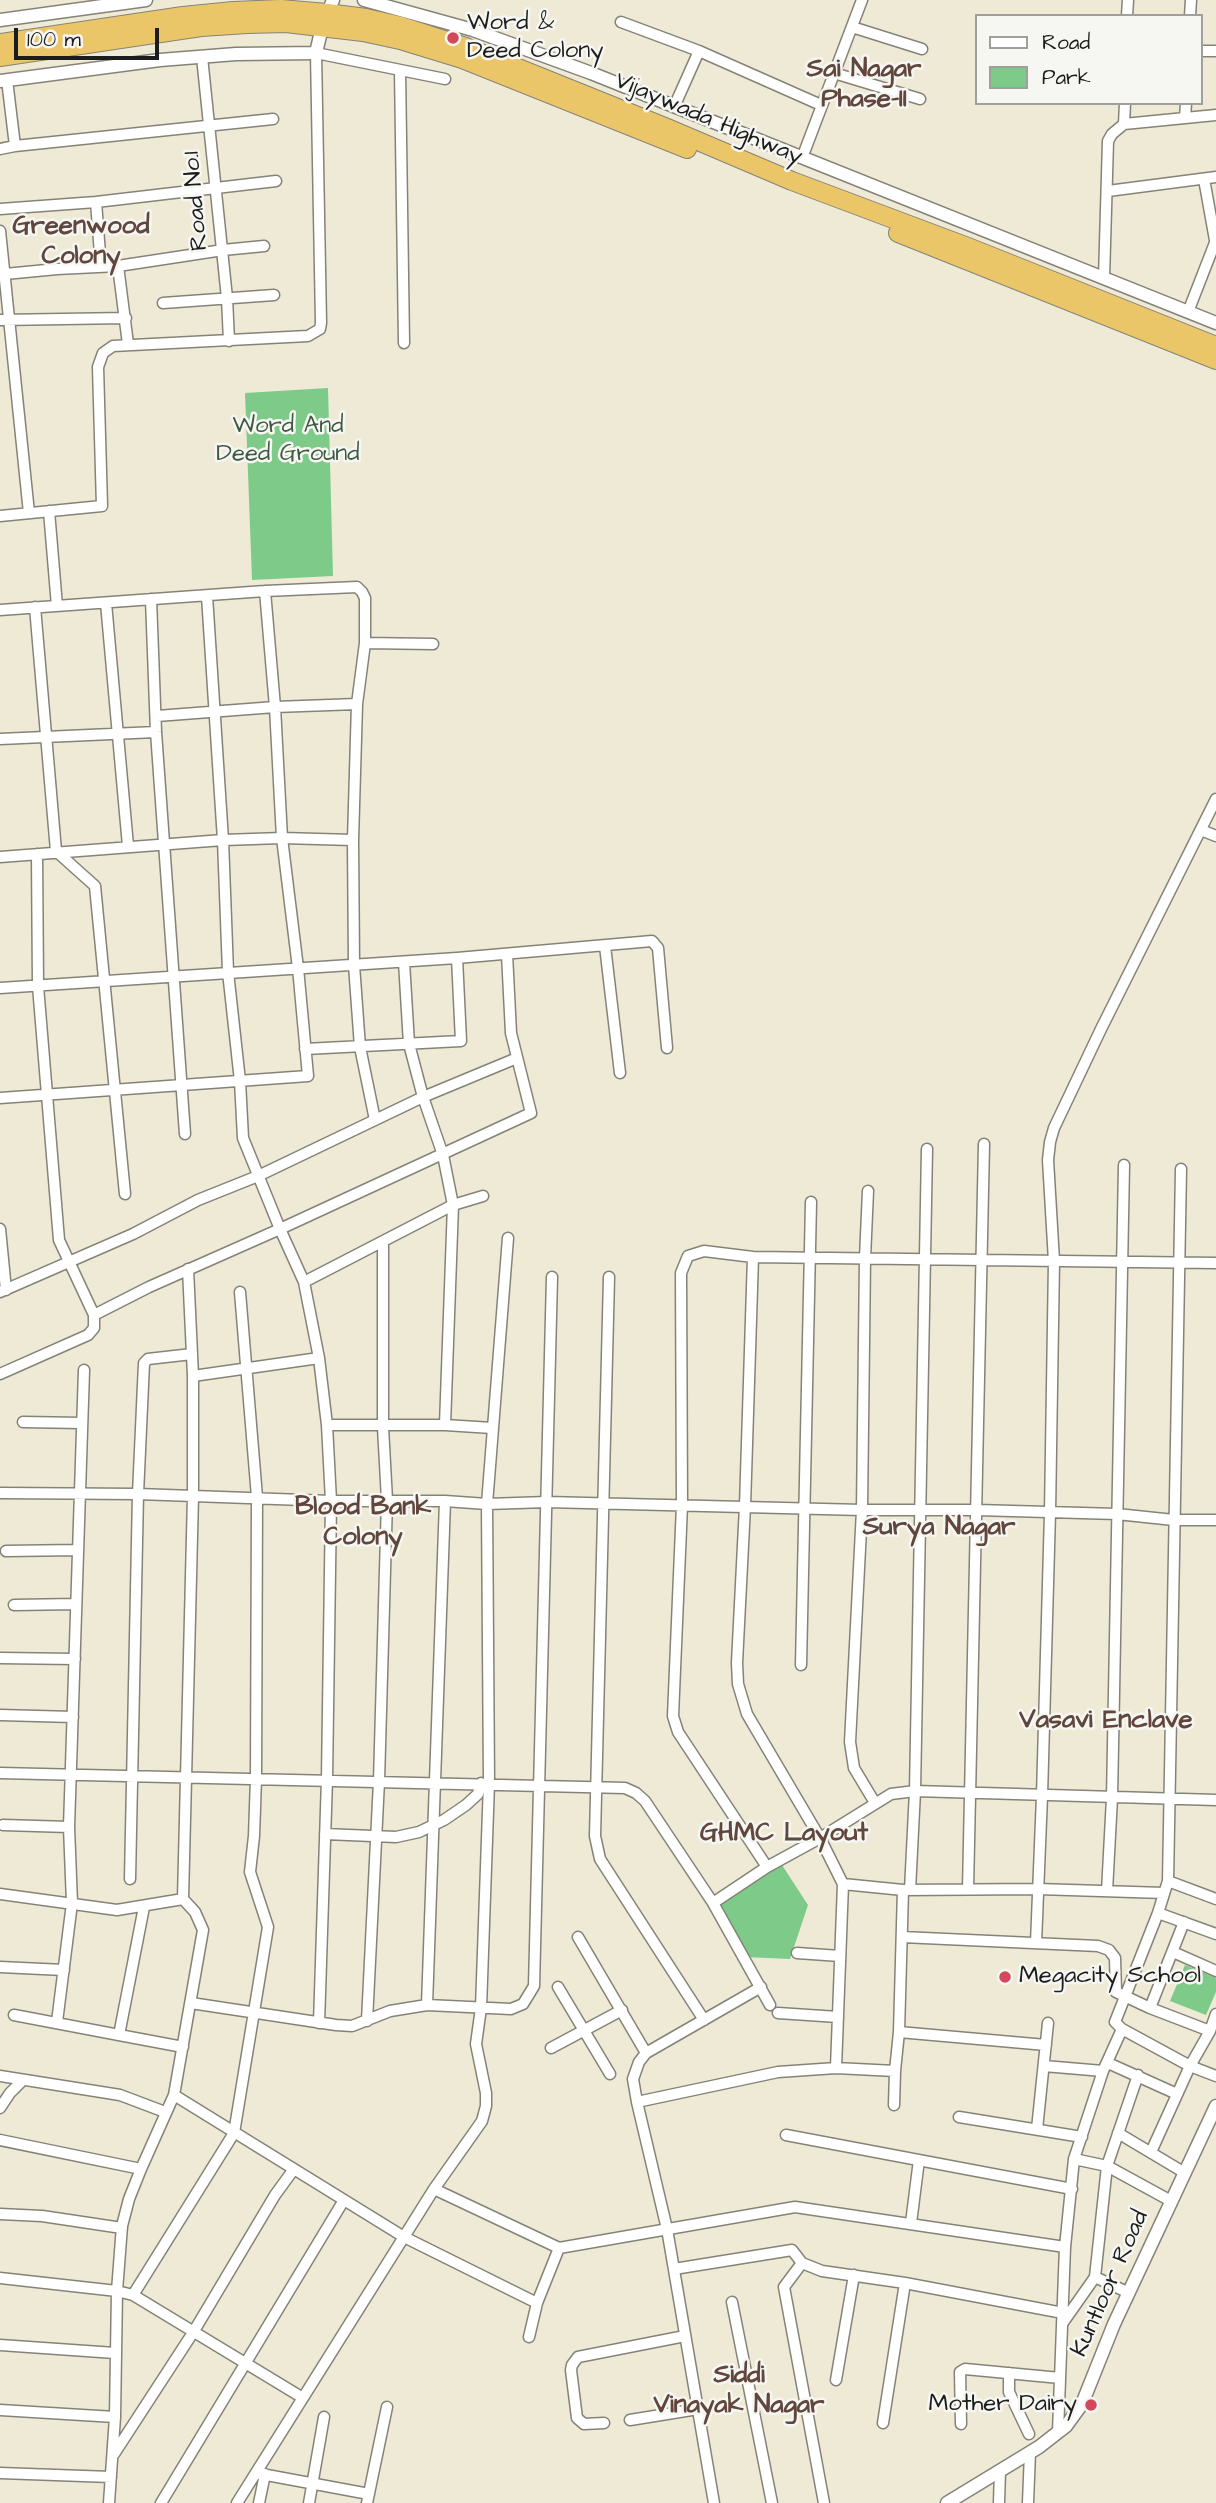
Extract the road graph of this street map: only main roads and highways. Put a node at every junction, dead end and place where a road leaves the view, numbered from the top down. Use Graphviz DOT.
graph roads {
  1 [pos="328,14"];
  2 [pos="0,43"];
  3 [pos="0,57"];
  4 [pos="1216,346"];
  5 [pos="1216,360"];
  1 -- 2 [label="highway, Vijaywada Highway"];
  1 -- 3 [label="highway, Vijaywada Highway"];
  1 -- 4 [label="highway, Vijaywada Highway"];
  1 -- 5 [label="highway, Vijaywada Highway"];
}
